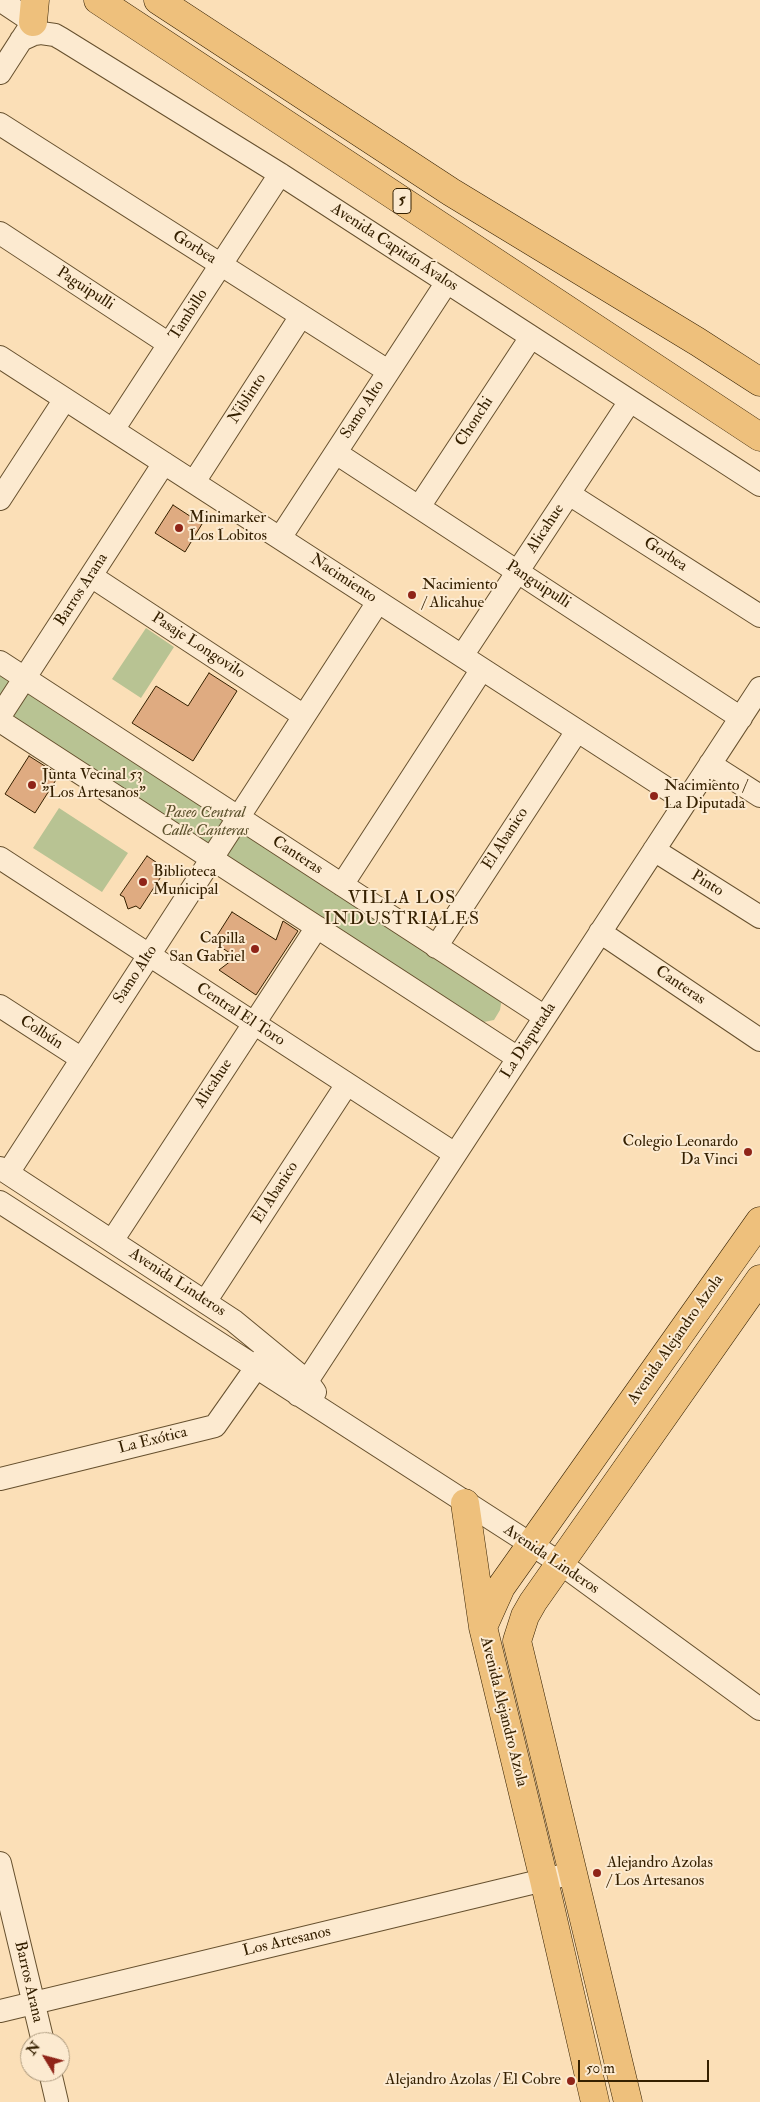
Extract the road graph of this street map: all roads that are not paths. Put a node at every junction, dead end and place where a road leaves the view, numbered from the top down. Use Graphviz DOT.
graph roads {
  1 [pos="0,0"];
  2 [pos="98,0"];
  3 [pos="158,0"];
  4 [pos="34,16"];
  5 [pos="0,74"];
  6 [pos="0,124"];
  7 [pos="280,174"];
  8 [pos="0,233"];
  9 [pos="221,264"];
  10 [pos="446,282"];
  11 [pos="301,316"];
  12 [pos="531,337"];
  13 [pos="169,344"];
  14 [pos="0,357"];
  15 [pos="388,371"];
  16 [pos="760,382"];
  17 [pos="65,399"];
  18 [pos="630,401"];
  19 [pos="113,430"];
  20 [pos="760,437"];
  21 [pos="336,453"];
  22 [pos="164,463"];
  23 [pos="194,482"];
  24 [pos="760,485"];
  25 [pos="569,494"];
  26 [pos="0,499"];
  27 [pos="418,507"];
  28 [pos="280,538"];
  29 [pos="518,572"];
  30 [pos="91,576"];
  31 [pos="378,602"];
  32 [pos="760,616"];
  33 [pos="462,656"];
  34 [pos="0,662"];
  35 [pos="482,669"];
  36 [pos="24,678"];
  37 [pos="760,688"];
  38 [pos="0,716"];
  39 [pos="304,716"];
  40 [pos="741,718"];
  41 [pos="0,721"];
  42 [pos="577,731"];
  43 [pos="710,764"];
  44 [pos="760,796"];
  45 [pos="686,801"];
  46 [pos="238,817"];
  47 [pos="654,850"];
  48 [pos="0,858"];
  49 [pos="211,859"];
  50 [pos="342,885"];
  51 [pos="760,917"];
  52 [pos="317,927"];
  53 [pos="600,932"];
  54 [pos="436,946"];
  55 [pos="149,955"];
  56 [pos="0,1006"];
  57 [pos="545,1017"];
  58 [pos="254,1024"];
  59 [pos="760,1040"];
  60 [pos="518,1058"];
  61 [pos="82,1059"];
  62 [pos="347,1084"];
  63 [pos="455,1154"];
  64 [pos="4,1170"];
  65 [pos="0,1202"];
  66 [pos="760,1221"];
  67 [pos="112,1241"];
  68 [pos="760,1279"];
  69 [pos="205,1302"];
  70 [pos="270,1348"];
  71 [pos="256,1368"];
  72 [pos="302,1388"];
  73 [pos="0,1479"];
  74 [pos="465,1503"];
  75 [pos="531,1545"];
  76 [pos="560,1563"];
  77 [pos="482,1627"];
  78 [pos="760,1709"];
  79 [pos="0,1863"];
  80 [pos="573,1873"];
  81 [pos="544,1880"];
  82 [pos="33,2003"];
  83 [pos="0,2010"];
  84 [pos="40,2032"];
  85 [pos="52,2082"];
  86 [pos="57,2102"];
  87 [pos="595,2102"];
  88 [pos="628,2102"];
  1 -- 4 [label="street"];
  2 -- 20 [label="main road, 5"];
  3 -- 16 [label="main road, 5"];
  4 -- 5 [label="street"];
  4 -- 7 [label="street, Avenida Capitán Ávalos"];
  6 -- 9 [label="street, Gorbea"];
  7 -- 9 [label="street, Tambillo"];
  7 -- 10 [label="street, Avenida Capitán Ávalos"];
  8 -- 13 [label="street, Paguipulli"];
  9 -- 11 [label="street, Gorbea"];
  9 -- 13 [label="street, Tambillo"];
  10 -- 12 [label="street, Avenida Capitán Ávalos"];
  10 -- 15 [label="street, Samo Alto"];
  11 -- 15 [label="street, Gorbea"];
  11 -- 23 [label="street, Niblinto"];
  12 -- 18 [label="street, Avenida Capitán Ávalos"];
  12 -- 27 [label="street, Chonchi"];
  13 -- 19 [label="street, Tambillo"];
  14 -- 17 [label="street, Nacimiento"];
  15 -- 21 [label="street, Samo Alto"];
  17 -- 19 [label="street, Nacimiento"];
  17 -- 26 [label="street"];
  18 -- 24 [label="street, Avenida Capitán Ávalos"];
  18 -- 25 [label="street, Alicahue"];
  19 -- 22 [label="street, Nacimiento"];
  21 -- 27 [label="street, Panguipulli"];
  21 -- 28 [label="street, Samo Alto"];
  22 -- 23 [label="street, Nacimiento"];
  22 -- 30 [label="street, Barros Arana"];
  23 -- 28 [label="street, Nacimiento"];
  25 -- 29 [label="street, Alicahue"];
  25 -- 32 [label="street, Gorbea"];
  27 -- 29 [label="street, Panguipulli"];
  28 -- 31 [label="street, Nacimiento"];
  29 -- 33 [label="street, Alicahue"];
  29 -- 40 [label="street, Panguipulli"];
  30 -- 36 [label="street, Barros Arana"];
  30 -- 39 [label="street, Pasaje Longovilo"];
  31 -- 33 [label="street, Nacimiento"];
  31 -- 39 [label="street, Samo Alto"];
  33 -- 35 [label="street, Nacimiento"];
  34 -- 36 [label="street, Canteras"];
  35 -- 42 [label="street, Nacimiento"];
  35 -- 50 [label="street"];
  36 -- 38 [label="street, Barros Arana"];
  36 -- 46 [label="street, Canteras"];
  37 -- 40 [label="street, La Disputada"];
  39 -- 46 [label="street, Samo Alto"];
  40 -- 43 [label="street, La Disputada"];
  41 -- 49 [label="street"];
  42 -- 45 [label="street, Nacimiento"];
  42 -- 54 [label="street, El Abanico"];
  43 -- 44 [label="street"];
  43 -- 45 [label="street, La Disputada"];
  45 -- 47 [label="street, La Disputada"];
  46 -- 49 [label="street, Samo Alto"];
  46 -- 50 [label="street, Canteras"];
  47 -- 51 [label="street, Pinto"];
  47 -- 53 [label="street, La Disputada"];
  48 -- 55 [label="street, Central El Toro"];
  49 -- 52 [label="street"];
  49 -- 55 [label="street, Samo Alto"];
  50 -- 54 [label="street, Canteras"];
  52 -- 58 [label="street, Alicahue"];
  52 -- 60 [label="street"];
  53 -- 57 [label="street, La Disputada"];
  53 -- 59 [label="street, Canteras"];
  54 -- 57 [label="street, Canteras"];
  55 -- 58 [label="street, Central El Toro"];
  55 -- 61 [label="street, Samo Alto"];
  56 -- 61 [label="street, Colbún"];
  57 -- 60 [label="street, La Disputada"];
  58 -- 62 [label="street, Central El Toro"];
  58 -- 67 [label="street, Alicahue"];
  60 -- 63 [label="street, La Disputada"];
  61 -- 64 [label="street, Samo Alto"];
  62 -- 63 [label="street, Central El Toro"];
  62 -- 69 [label="street, El Abanico"];
  63 -- 72 [label="street, La Disputada"];
  64 -- 67 [label="street, Avenida Linderos"];
  65 -- 71 [label="street, Avenida Linderos"];
  66 -- 75 [label="main road, Avenida Alejandro Azola"];
  67 -- 69 [label="street, Avenida Linderos"];
  68 -- 76 [label="main road, Avenida Alejandro Azola"];
  69 -- 70 [label="street, Avenida Linderos"];
  70 -- 71 [label="street, La Exótica"];
  70 -- 72 [label="street, Avenida Linderos"];
  71 -- 72 [label="street, Avenida Linderos"];
  71 -- 73 [label="street, La Exótica"];
  72 -- 74 [label="street, Avenida Linderos"];
  74 -- 75 [label="street, Avenida Linderos"];
  74 -- 77 [label="main road"];
  75 -- 76 [label="street, Avenida Linderos"];
  75 -- 77 [label="main road, Avenida Alejandro Azola"];
  76 -- 78 [label="street, Avenida Linderos"];
  76 -- 80 [label="main road, Avenida Alejandro Azola"];
  77 -- 81 [label="main road, Avenida Alejandro Azola"];
  79 -- 82 [label="street, Barros Arana"];
  80 -- 81 [label="street, Los Artesanos"];
  80 -- 88 [label="main road, Avenida Alejandro Azola"];
  81 -- 82 [label="street, Los Artesanos"];
  81 -- 87 [label="main road, Avenida Alejandro Azola"];
  82 -- 83 [label="street, Los Artesanos"];
  82 -- 84 [label="street, Barros Arana"];
  85 -- 86 [label="street"];
}
